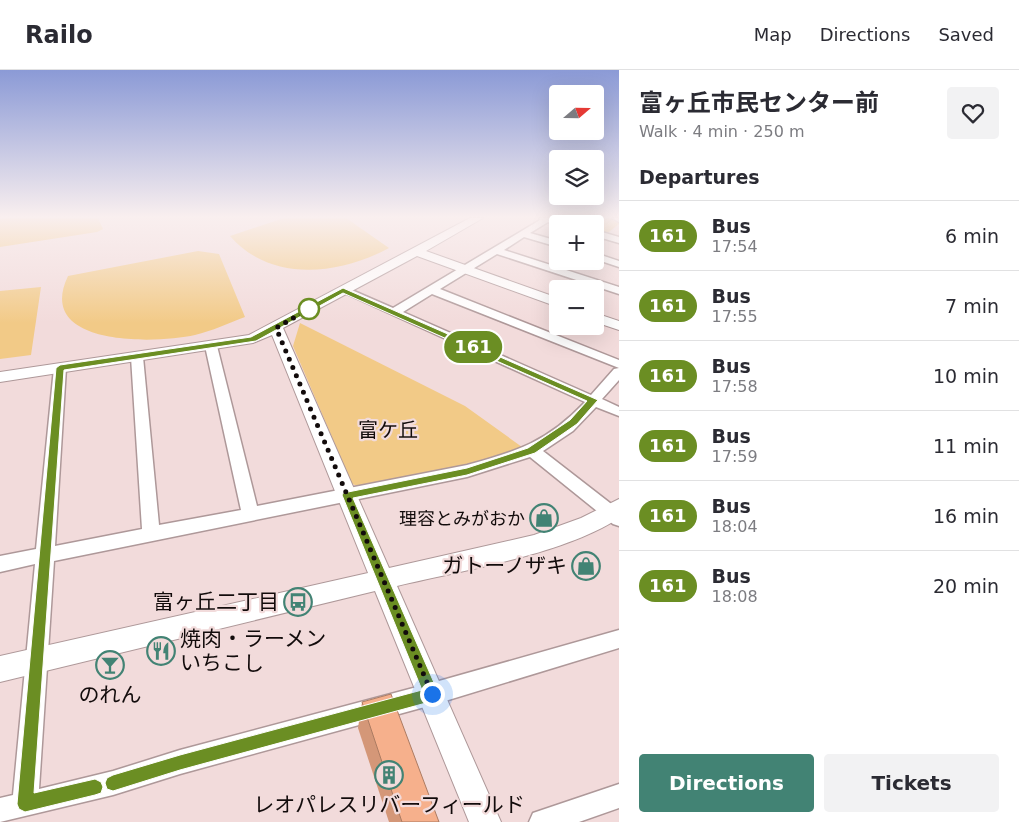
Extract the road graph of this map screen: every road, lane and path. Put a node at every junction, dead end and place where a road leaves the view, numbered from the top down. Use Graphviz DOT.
graph roads {
  1 [pos="412,253"];
  2 [pos="422,253"];
  3 [pos="491,253"];
  4 [pos="505,253"];
  5 [pos="604,259"];
  6 [pos="619,264"];
  7 [pos="465,269"];
  8 [pos="343,290"];
  9 [pos="432,290"];
  10 [pos="619,291"];
  11 [pos="549,300"];
  12 [pos="395,312"];
  13 [pos="604,320"];
  14 [pos="619,326"];
  15 [pos="276,328"];
  16 [pos="210,346"];
  17 [pos="137,357"];
  18 [pos="619,364"];
  19 [pos="60,368"];
  20 [pos="619,372"];
  21 [pos="0,377"];
  22 [pos="593,400"];
  23 [pos="619,412"];
  24 [pos="532,451"];
  25 [pos="347,495"];
  26 [pos="616,513"];
  27 [pos="250,514"];
  28 [pos="151,534"];
  29 [pos="45,555"];
  30 [pos="0,564"];
  31 [pos="383,578"];
  32 [pos="619,639"];
  33 [pos="36,660"];
  34 [pos="0,669"];
  35 [pos="432,694"];
  36 [pos="619,796"];
  37 [pos="25,804"];
  38 [pos="0,811"];
  39 [pos="485,822"];
  40 [pos="542,822"];
  1 -- 8 [label="street"];
  2 -- 7 [label="street"];
  3 -- 7 [label="street"];
  4 -- 10 [label="street"];
  5 -- 6 [label="street"];
  7 -- 9 [label="street"];
  7 -- 11 [label="street"];
  8 -- 12 [label="street"];
  8 -- 15 [label="street"];
  9 -- 12 [label="street"];
  9 -- 18 [label="street"];
  12 -- 22 [label="street"];
  13 -- 14 [label="street"];
  15 -- 16 [label="street"];
  15 -- 25 [label="street"];
  16 -- 17 [label="street"];
  16 -- 27 [label="street"];
  17 -- 19 [label="street"];
  17 -- 28 [label="street"];
  19 -- 21 [label="street"];
  19 -- 29 [label="street"];
  20 -- 22 [label="street"];
  22 -- 23 [label="street"];
  22 -- 24 [label="street"];
  24 -- 25 [label="street"];
  24 -- 26 [label="street"];
  25 -- 27 [label="street"];
  25 -- 31 [label="street"];
  26 -- 31 [label="street"];
  27 -- 28 [label="street"];
  28 -- 29 [label="street"];
  29 -- 30 [label="street"];
  29 -- 33 [label="street"];
  31 -- 33 [label="street"];
  31 -- 35 [label="street"];
  32 -- 35 [label="street"];
  33 -- 34 [label="street"];
  33 -- 37 [label="street"];
  35 -- 37 [label="street"];
  35 -- 39 [label="street"];
  36 -- 40 [label="street"];
  37 -- 38 [label="street"];
}
